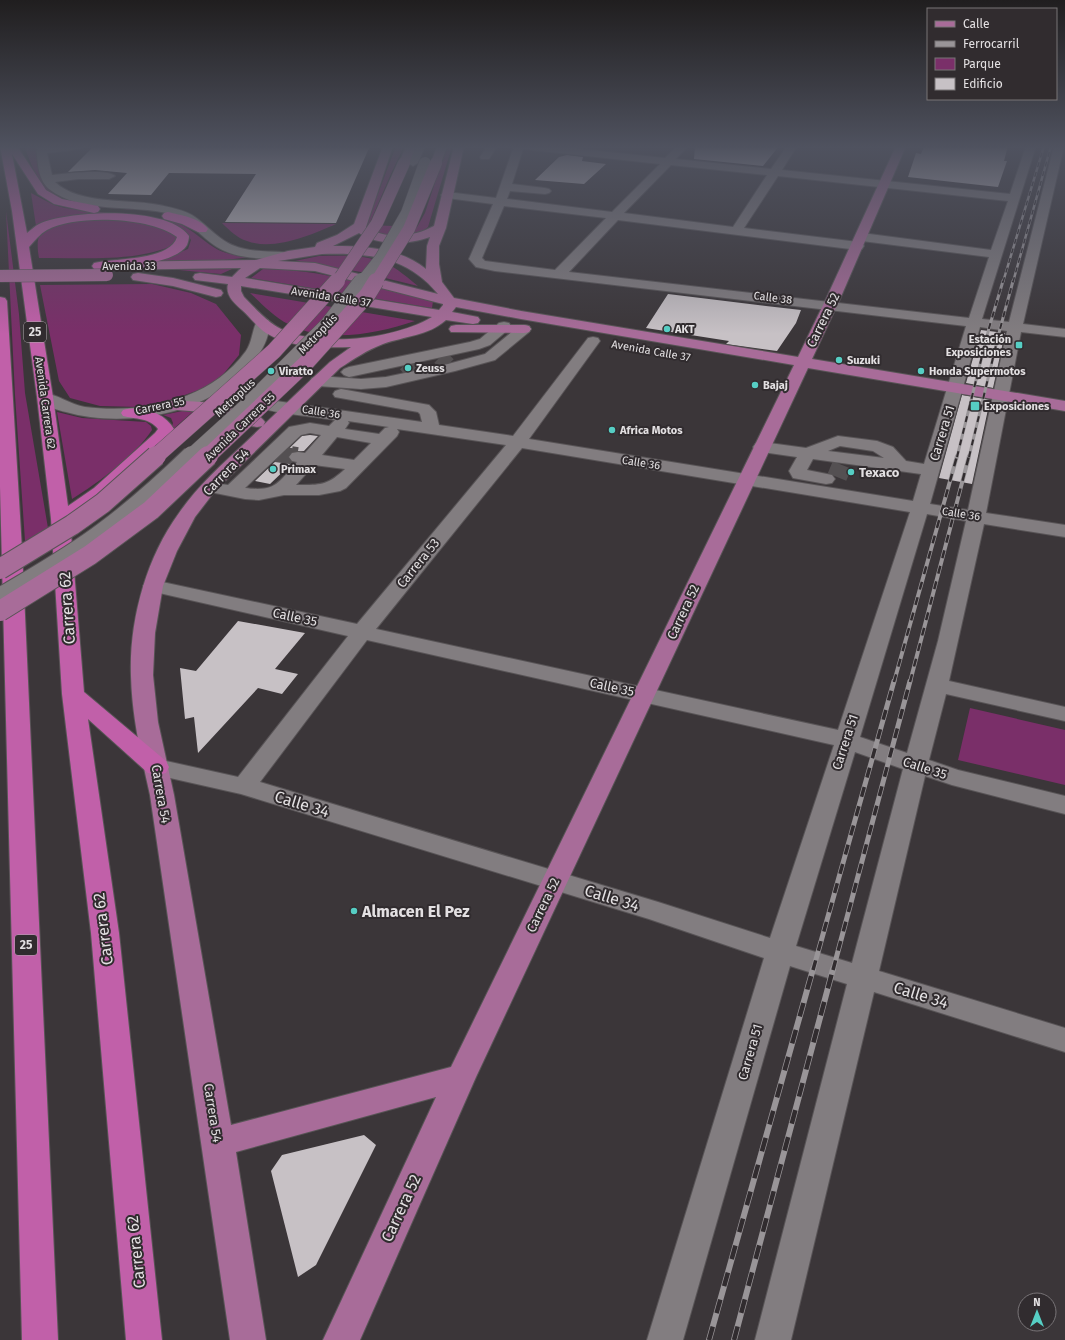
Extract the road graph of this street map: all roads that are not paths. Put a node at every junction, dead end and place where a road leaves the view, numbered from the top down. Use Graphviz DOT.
graph roads {
  1 [pos="18,209"];
  2 [pos="89,209"];
  3 [pos="160,209"];
  4 [pos="366,209"];
  5 [pos="387,209"];
  6 [pos="393,209"];
  7 [pos="408,209"];
  8 [pos="412,209"];
  9 [pos="444,209"];
  10 [pos="497,209"];
  11 [pos="553,209"];
  12 [pos="622,209"];
  13 [pos="751,209"];
  14 [pos="874,209"];
  15 [pos="1011,209"];
  16 [pos="1044,209"];
  17 [pos="614,216"];
  18 [pos="360,225"];
  19 [pos="440,228"];
  20 [pos="202,230"];
  21 [pos="736,231"];
  22 [pos="860,241"];
  23 [pos="23,246"];
  24 [pos="302,253"];
  25 [pos="996,254"];
  26 [pos="282,256"];
  27 [pos="258,264"];
  28 [pos="0,267"];
  29 [pos="103,271"];
  30 [pos="559,274"];
  31 [pos="0,276"];
  32 [pos="236,281"];
  33 [pos="434,282"];
  34 [pos="0,301"];
  35 [pos="241,301"];
  36 [pos="449,301"];
  37 [pos="830,305"];
  38 [pos="443,315"];
  39 [pos="263,323"];
  40 [pos="974,323"];
  41 [pos="503,327"];
  42 [pos="1015,328"];
  43 [pos="524,329"];
  44 [pos="1065,333"];
  45 [pos="404,335"];
  46 [pos="381,340"];
  47 [pos="593,341"];
  48 [pos="692,358"];
  49 [pos="444,361"];
  50 [pos="798,373"];
  51 [pos="224,381"];
  52 [pos="317,382"];
  53 [pos="45,397"];
  54 [pos="952,399"];
  55 [pos="170,406"];
  56 [pos="1065,406"];
  57 [pos="291,408"];
  58 [pos="1010,410"];
  59 [pos="129,413"];
  60 [pos="347,416"];
  61 [pos="399,424"];
  62 [pos="432,430"];
  63 [pos="267,431"];
  64 [pos="334,432"];
  65 [pos="384,440"];
  66 [pos="517,442"];
  67 [pos="762,447"];
  68 [pos="248,450"];
  69 [pos="274,453"];
  70 [pos="808,453"];
  71 [pos="303,458"];
  72 [pos="358,466"];
  73 [pos="901,466"];
  74 [pos="931,470"];
  75 [pos="838,475"];
  76 [pos="746,480"];
  77 [pos="221,489"];
  78 [pos="282,490"];
  79 [pos="920,507"];
  80 [pos="977,516"];
  81 [pos="60,519"];
  82 [pos="1065,531"];
  83 [pos="6,559"];
  84 [pos="0,581"];
  85 [pos="153,586"];
  86 [pos="0,598"];
  87 [pos="0,611"];
  88 [pos="362,632"];
  89 [pos="938,685"];
  90 [pos="73,694"];
  91 [pos="644,694"];
  92 [pos="1065,714"];
  93 [pos="846,741"];
  94 [pos="916,765"];
  95 [pos="157,767"];
  96 [pos="244,786"];
  97 [pos="1065,805"];
  98 [pos="555,880"];
  99 [pos="780,952"];
  100 [pos="864,977"];
  101 [pos="1065,1040"];
  102 [pos="461,1077"];
  103 [pos="218,1143"];
  104 [pos="40,1340"];
  105 [pos="144,1340"];
  106 [pos="248,1340"];
  107 [pos="341,1340"];
  108 [pos="665,1340"];
  109 [pos="773,1340"];
  1 -- 23 [label="highway, Avenida Carrera 62 / 25"];
  2 -- 20 [label="highway"];
  3 -- 20 [label="street"];
  4 -- 18 [label="main road"];
  5 -- 83 [label="main road, Avenida Carrera 55, bridge"];
  6 -- 84 [label="street, Metroplus"];
  7 -- 86 [label="street, Metroplús, bridge"];
  8 -- 87 [label="main road, Avenida Carrera 55, bridge"];
  9 -- 19 [label="main road"];
  10 -- 30 [label="street, Calle 38"];
  11 -- 17 [label="street"];
  12 -- 17 [label="street"];
  13 -- 21 [label="street"];
  14 -- 22 [label="main road, Carrera 52"];
  15 -- 25 [label="street, Carrera 51"];
  16 -- 42 [label="street"];
  17 -- 21 [label="street"];
  17 -- 30 [label="street"];
  18 -- 19 [label="main road"];
  18 -- 24 [label="main road"];
  19 -- 33 [label="main road"];
  20 -- 26 [label="street"];
  21 -- 22 [label="street"];
  22 -- 25 [label="street"];
  22 -- 37 [label="main road, Carrera 52"];
  23 -- 29 [label="highway"];
  23 -- 53 [label="highway, Avenida Carrera 62 / 25"];
  24 -- 26 [label="main road"];
  24 -- 33 [label="main road"];
  25 -- 40 [label="street, Carrera 51"];
  26 -- 27 [label="main road"];
  27 -- 29 [label="main road, Avenida 33"];
  27 -- 32 [label="main road"];
  27 -- 36 [label="main road, Avenida Calle 37"];
  28 -- 29 [label="main road, Avenida 33"];
  29 -- 31 [label="main road, Avenida 33, bridge"];
  29 -- 32 [label="main road, Avenida 33"];
  29 -- 35 [label="main road"];
  30 -- 37 [label="street, Calle 38"];
  32 -- 35 [label="main road"];
  32 -- 38 [label="main road, Avenida Calle 37"];
  33 -- 36 [label="main road"];
  34 -- 83 [label="highway, 25"];
  35 -- 39 [label="main road"];
  36 -- 38 [label="main road"];
  36 -- 50 [label="main road, Avenida Calle 37"];
  37 -- 40 [label="street, Calle 38"];
  37 -- 50 [label="main road, Carrera 52"];
  38 -- 41 [label="main road, Avenida Calle 37"];
  38 -- 45 [label="main road"];
  39 -- 46 [label="main road"];
  39 -- 51 [label="street, Carrera 55"];
  40 -- 42 [label="street, Calle 38"];
  40 -- 54 [label="street, Carrera 51"];
  41 -- 43 [label="main road, Avenida Calle 37"];
  41 -- 45 [label="main road"];
  41 -- 49 [label="street"];
  42 -- 44 [label="street, Calle 38"];
  42 -- 58 [label="street"];
  43 -- 47 [label="main road, Avenida Calle 37"];
  43 -- 49 [label="street"];
  45 -- 46 [label="main road"];
  46 -- 52 [label="main road, Carrera 54"];
  47 -- 48 [label="main road, Avenida Calle 37"];
  47 -- 66 [label="street, Carrera 53"];
  49 -- 52 [label="street"];
  50 -- 54 [label="main road, Avenida Calle 37"];
  50 -- 67 [label="main road, Carrera 52"];
  51 -- 55 [label="street, Carrera 55"];
  51 -- 57 [label="street, Calle 36"];
  52 -- 57 [label="main road, Carrera 54"];
  52 -- 62 [label="street"];
  53 -- 59 [label="street, Carrera 55"];
  53 -- 81 [label="highway, Avenida Carrera 62 / 25"];
  54 -- 58 [label="main road, Avenida Calle 37"];
  54 -- 74 [label="street, Carrera 51"];
  55 -- 59 [label="street, Carrera 55"];
  55 -- 63 [label="main road"];
  56 -- 58 [label="main road, Avenida Calle 37"];
  57 -- 60 [label="street, Calle 36"];
  57 -- 63 [label="main road, Carrera 54"];
  58 -- 80 [label="street"];
  59 -- 81 [label="highway"];
  60 -- 61 [label="street, Calle 36"];
  60 -- 64 [label="street"];
  61 -- 62 [label="street, Calle 36"];
  61 -- 65 [label="street"];
  62 -- 66 [label="street, Calle 36"];
  63 -- 68 [label="main road, Carrera 54"];
  64 -- 65 [label="street"];
  64 -- 69 [label="street"];
  64 -- 71 [label="street"];
  65 -- 72 [label="street"];
  66 -- 76 [label="street, Calle 36"];
  66 -- 88 [label="street, Carrera 53"];
  67 -- 70 [label="street"];
  67 -- 76 [label="main road, Carrera 52"];
  68 -- 69 [label="street"];
  68 -- 77 [label="main road, Carrera 54"];
  69 -- 77 [label="street"];
  70 -- 73 [label="street"];
  70 -- 75 [label="street"];
  70 -- 75 [label="street"];
  71 -- 72 [label="street"];
  71 -- 78 [label="street"];
  72 -- 78 [label="street"];
  73 -- 74 [label="street"];
  73 -- 75 [label="street"];
  74 -- 79 [label="street, Carrera 51"];
  75 -- 76 [label="street, Calle 36"];
  75 -- 79 [label="street, Calle 36"];
  76 -- 91 [label="main road, Carrera 52"];
  77 -- 78 [label="street"];
  77 -- 85 [label="main road, Carrera 54"];
  79 -- 80 [label="street, Calle 36"];
  79 -- 93 [label="street, Carrera 51"];
  80 -- 82 [label="street, Calle 36"];
  80 -- 89 [label="street"];
  81 -- 90 [label="highway, Carrera 62 / 25"];
  83 -- 104 [label="highway, 25"];
  85 -- 88 [label="street, Calle 35"];
  85 -- 95 [label="main road, Carrera 54"];
  88 -- 91 [label="street, Calle 35"];
  88 -- 96 [label="street, Carrera 53"];
  89 -- 92 [label="street"];
  89 -- 94 [label="street"];
  90 -- 95 [label="highway"];
  90 -- 105 [label="highway, Carrera 62 / 25"];
  91 -- 93 [label="street, Calle 35"];
  91 -- 98 [label="main road, Carrera 52"];
  93 -- 94 [label="street, Calle 35"];
  93 -- 99 [label="street, Carrera 51"];
  94 -- 97 [label="street, Calle 35"];
  94 -- 100 [label="street"];
  95 -- 96 [label="street, Calle 34"];
  95 -- 103 [label="main road, Carrera 54"];
  96 -- 98 [label="street, Calle 34"];
  98 -- 99 [label="street, Calle 34"];
  98 -- 102 [label="main road, Carrera 52"];
  99 -- 100 [label="street, Calle 34"];
  99 -- 108 [label="street, Carrera 51"];
  100 -- 101 [label="street, Calle 34"];
  100 -- 109 [label="street"];
  102 -- 103 [label="main road"];
  102 -- 107 [label="main road, Carrera 52"];
  103 -- 106 [label="main road, Carrera 54"];
}
